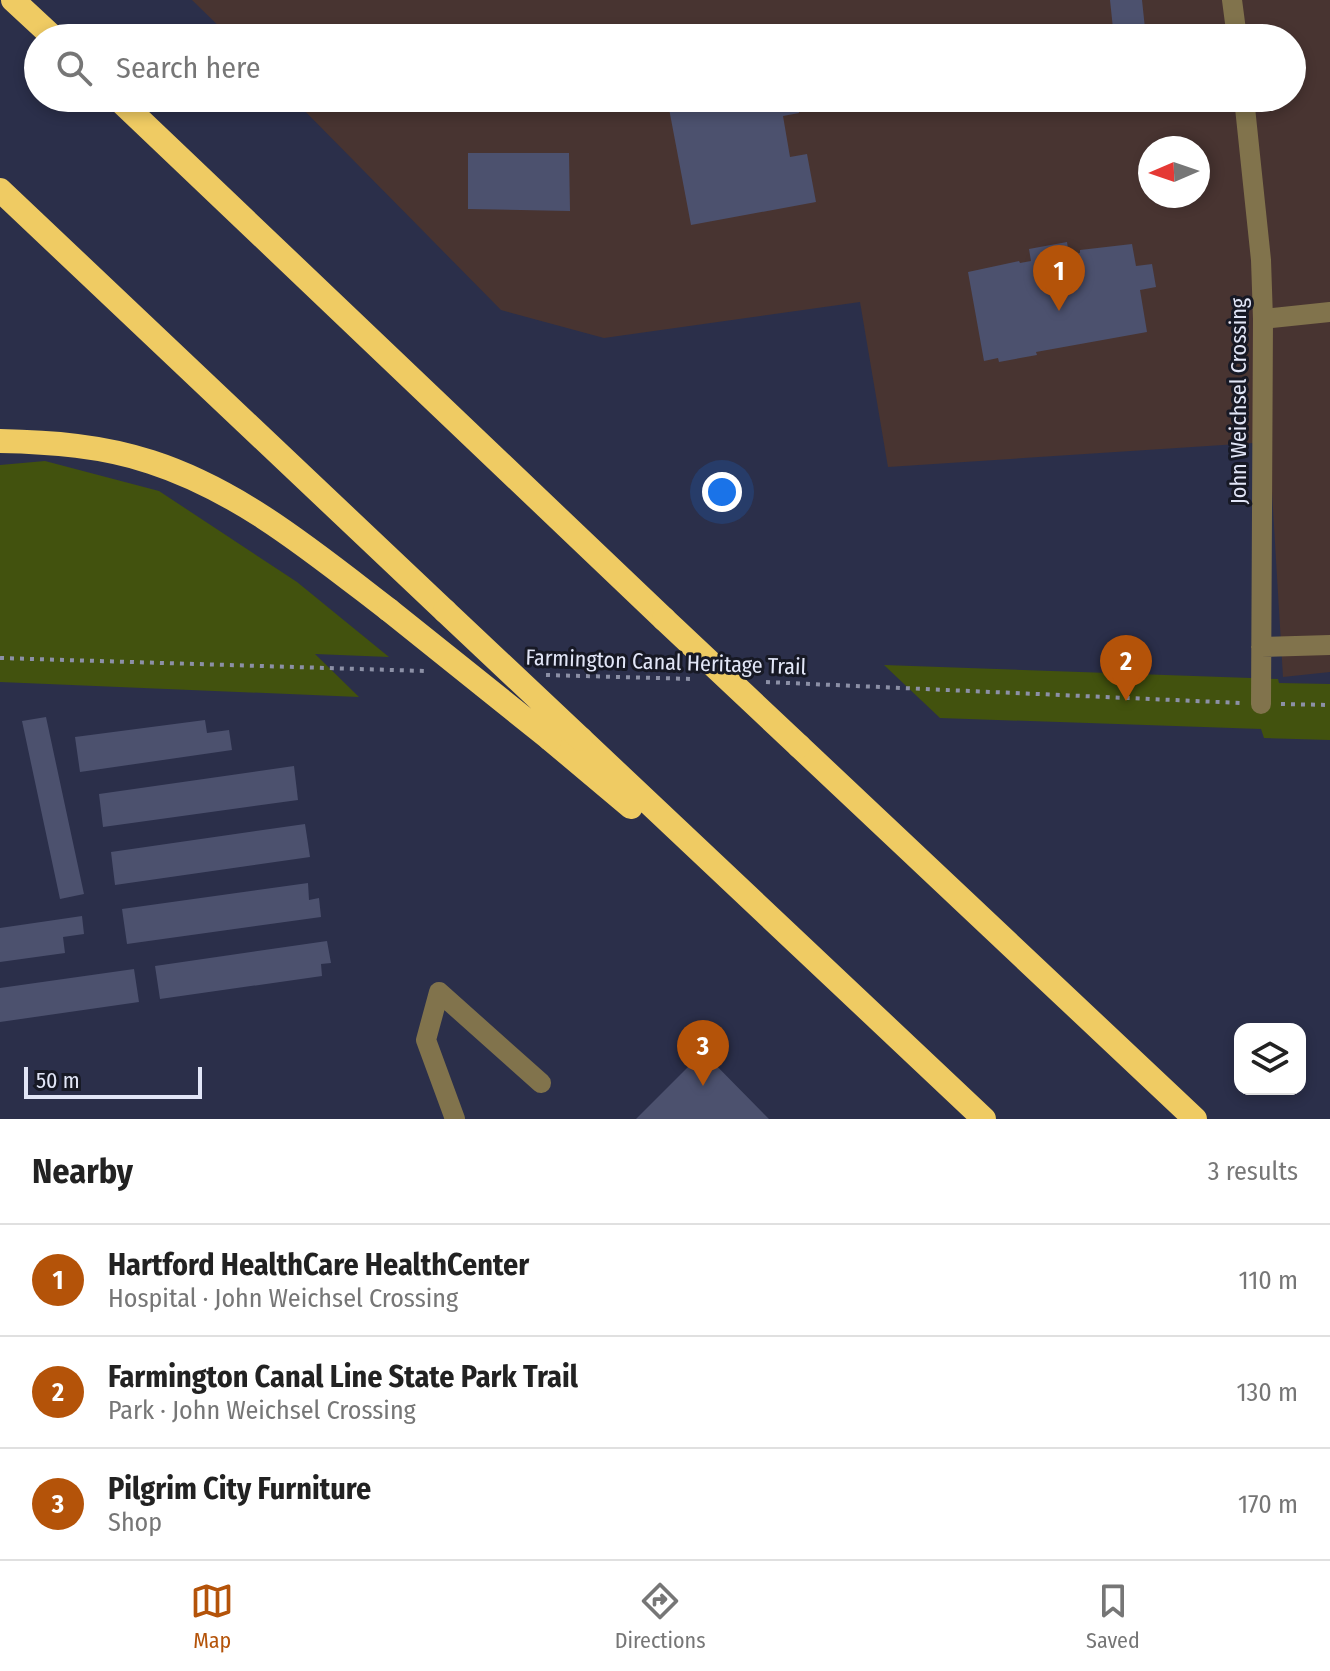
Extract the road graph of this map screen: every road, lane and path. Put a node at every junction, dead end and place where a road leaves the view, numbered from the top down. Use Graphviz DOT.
graph roads {
  1 [pos="1232,0"];
  2 [pos="15,1"];
  3 [pos="39,24"];
  4 [pos="1235,24"];
  5 [pos="132,112"];
  6 [pos="1246,112"];
  7 [pos="0,190"];
  8 [pos="1330,312"];
  9 [pos="1263,319"];
  10 [pos="0,441"];
  11 [pos="1330,645"];
  12 [pos="1261,647"];
  13 [pos="0,658"];
  14 [pos="440,671"];
  15 [pos="533,674"];
  16 [pos="703,680"];
  17 [pos="765,682"];
  18 [pos="1261,704"];
  19 [pos="1330,705"];
  20 [pos="801,946"];
  21 [pos="541,1083"];
  22 [pos="455,1119"];
  23 [pos="984,1119"];
  24 [pos="1195,1119"];
  1 -- 4 [label="street"];
  2 -- 3 [label="highway"];
  5 -- 24 [label="highway, bridge"];
  6 -- 9 [label="street, John Weichsel Crossing"];
  7 -- 20 [label="highway, bridge"];
  8 -- 9 [label="street"];
  9 -- 12 [label="street, John Weichsel Crossing"];
  10 -- 20 [label="highway, bridge"];
  11 -- 12 [label="street"];
  12 -- 18 [label="street, John Weichsel Crossing"];
  13 -- 14 [label="path"];
  15 -- 16 [label="path, Farmington Canal Heritage Trail"];
  17 -- 18 [label="path, Farmington Canal Heritage Trail"];
  18 -- 19 [label="path, Farmington Canal Heritage Trail"];
  20 -- 23 [label="highway"];
  21 -- 22 [label="street"];
}
